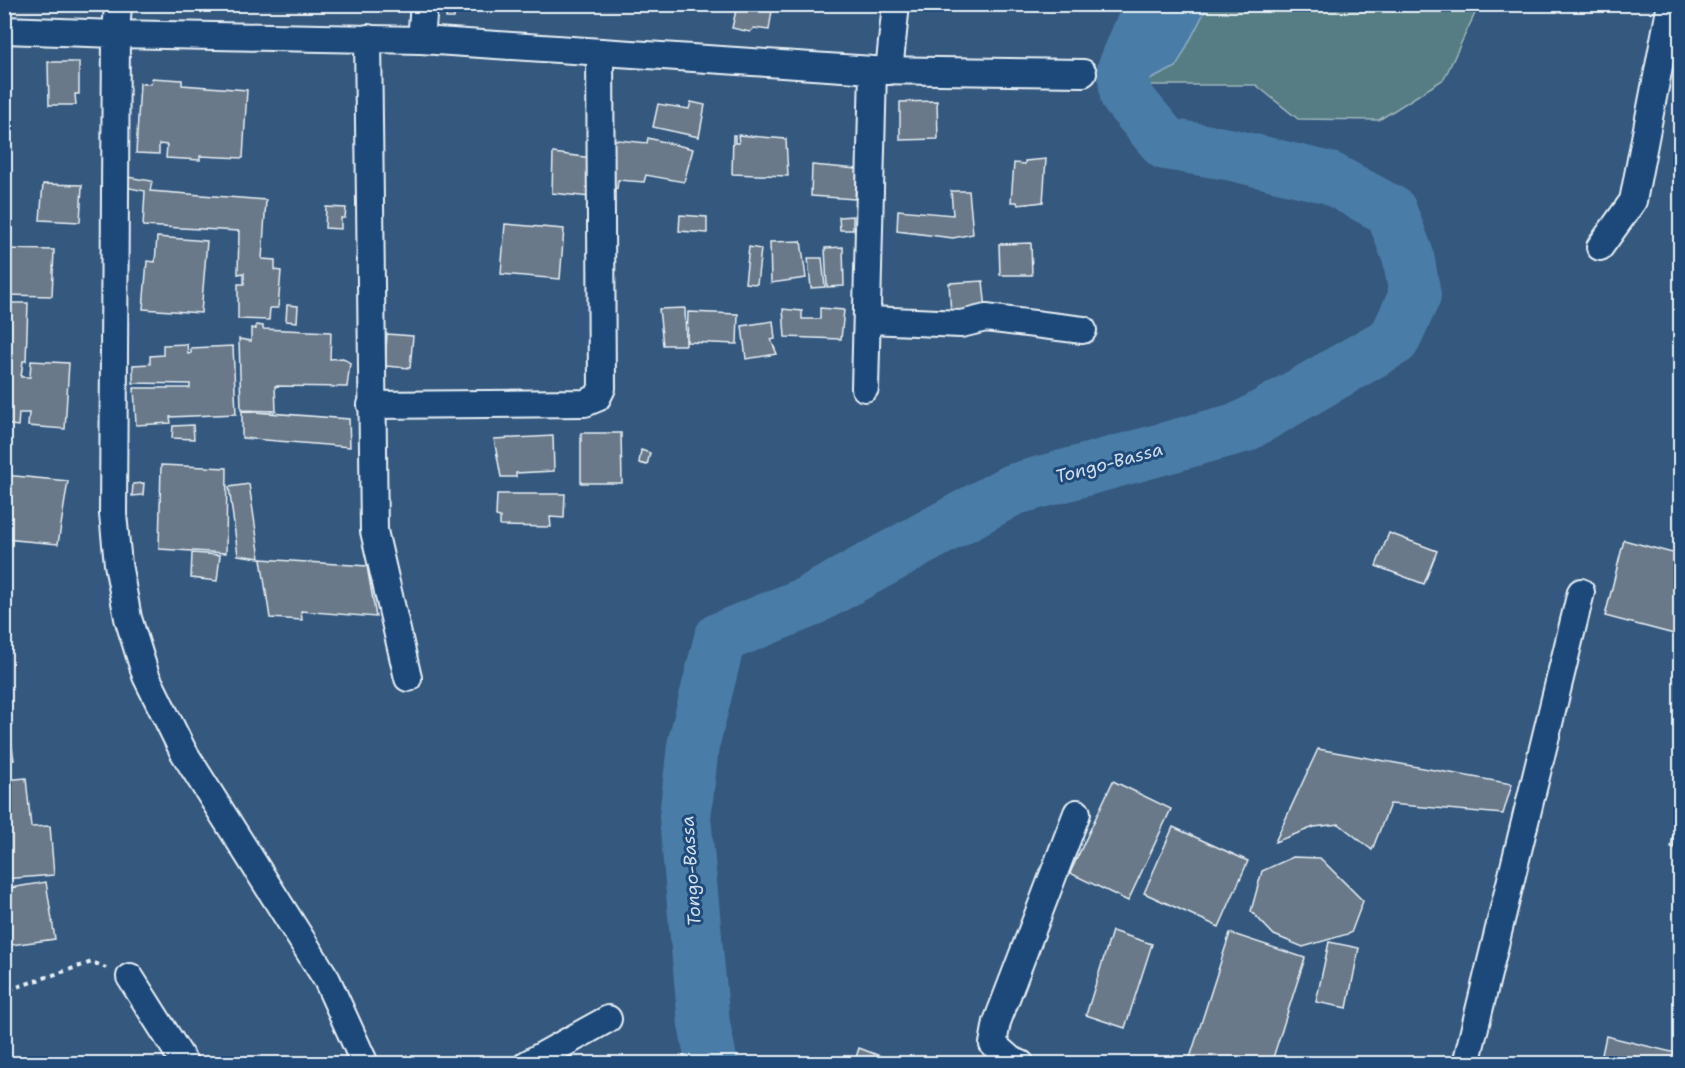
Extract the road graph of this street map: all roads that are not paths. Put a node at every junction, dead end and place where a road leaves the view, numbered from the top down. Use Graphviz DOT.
graph roads {
  1 [pos="118,4"];
  2 [pos="424,4"];
  3 [pos="896,4"];
  4 [pos="1671,4"];
  5 [pos="4,30"];
  6 [pos="116,34"];
  7 [pos="368,38"];
  8 [pos="421,39"];
  9 [pos="600,52"];
  10 [pos="881,70"];
  11 [pos="1083,73"];
  12 [pos="1600,247"];
  13 [pos="868,320"];
  14 [pos="1083,330"];
  15 [pos="865,388"];
  16 [pos="371,405"];
  17 [pos="1581,592"];
  18 [pos="408,678"];
  19 [pos="1077,813"];
  20 [pos="130,977"];
  21 [pos="608,1019"];
  22 [pos="185,1064"];
  23 [pos="365,1064"];
  24 [pos="527,1064"];
  25 [pos="1021,1064"];
  26 [pos="1466,1064"];
  1 -- 6 [label="street"];
  2 -- 8 [label="street"];
  3 -- 10 [label="street"];
  4 -- 12 [label="street"];
  5 -- 6 [label="street"];
  6 -- 7 [label="street"];
  6 -- 23 [label="street"];
  7 -- 8 [label="street"];
  7 -- 16 [label="street"];
  8 -- 9 [label="street"];
  9 -- 10 [label="street"];
  9 -- 16 [label="street"];
  10 -- 11 [label="street"];
  10 -- 13 [label="street"];
  13 -- 14 [label="street"];
  13 -- 15 [label="street"];
  16 -- 18 [label="street"];
  17 -- 26 [label="street"];
  19 -- 25 [label="street"];
  20 -- 22 [label="street"];
  21 -- 24 [label="street"];
}
